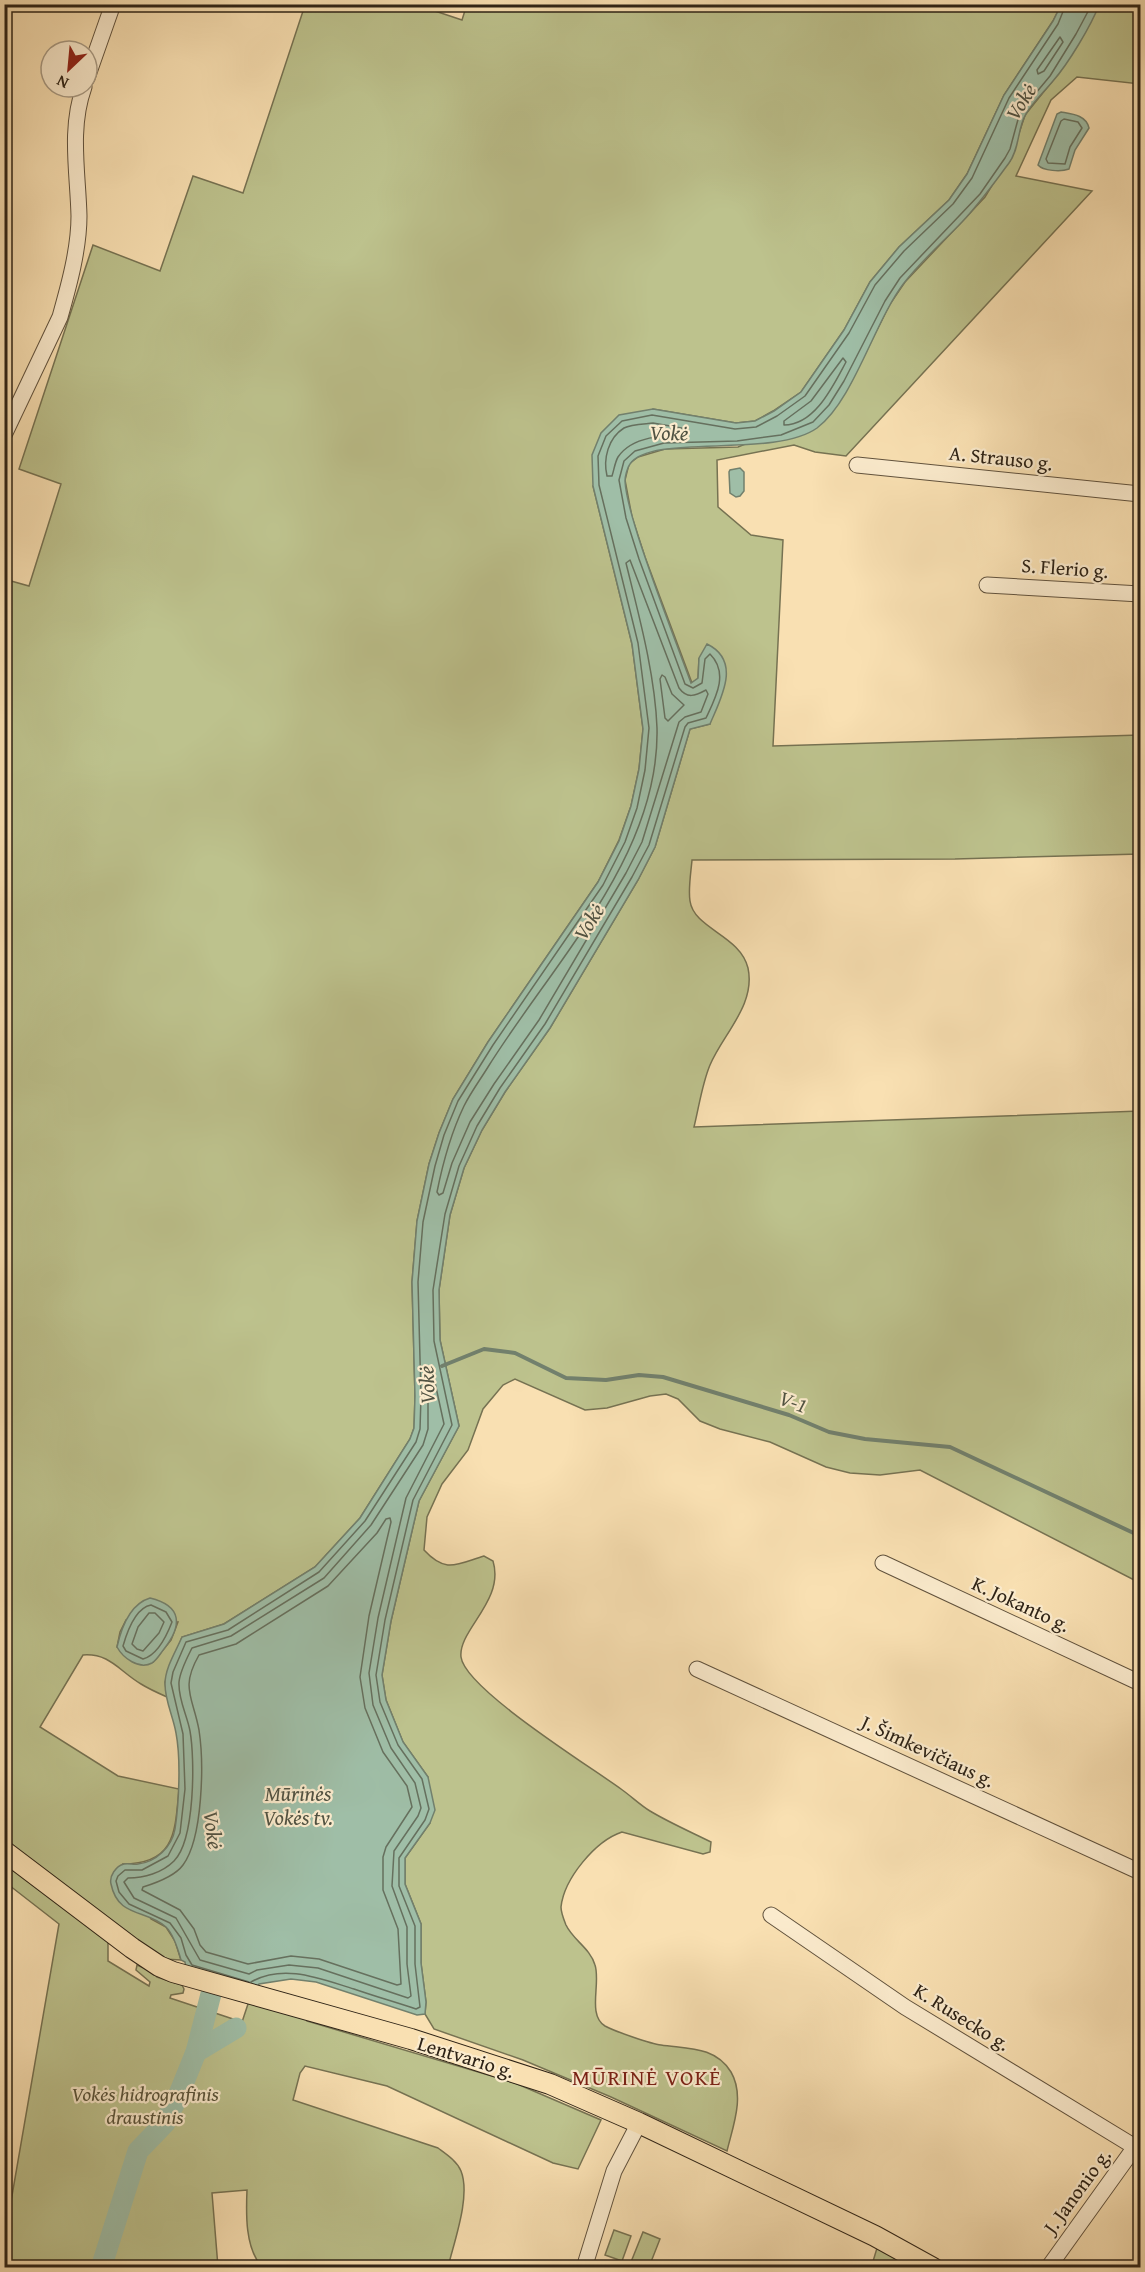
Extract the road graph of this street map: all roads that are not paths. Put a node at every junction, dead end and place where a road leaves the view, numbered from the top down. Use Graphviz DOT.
graph roads {
  1 [pos="113,4"];
  2 [pos="99,44"];
  3 [pos="81,99"];
  4 [pos="4,435"];
  5 [pos="857,465"];
  6 [pos="1140,494"];
  7 [pos="987,585"];
  8 [pos="1140,594"];
  9 [pos="883,1563"];
  10 [pos="697,1669"];
  11 [pos="1140,1683"];
  12 [pos="4,1851"];
  13 [pos="1140,1872"];
  14 [pos="771,1915"];
  15 [pos="639,2123"];
  16 [pos="1138,2143"];
  17 [pos="584,2268"];
  18 [pos="933,2268"];
  19 [pos="1048,2268"];
  1 -- 2 [label="street"];
  3 -- 4 [label="street"];
  5 -- 6 [label="street, A. Strauso g."];
  7 -- 8 [label="street, S. Flerio g."];
  9 -- 11 [label="street, K. Jokanto g."];
  10 -- 13 [label="street, J. Šimkevičiaus g."];
  12 -- 15 [label="main road, Lentvario g."];
  14 -- 16 [label="street, K. Rusecko g."];
  15 -- 17 [label="street"];
  15 -- 18 [label="main road, Lentvario g."];
  16 -- 19 [label="street, J. Janonio g."];
}
